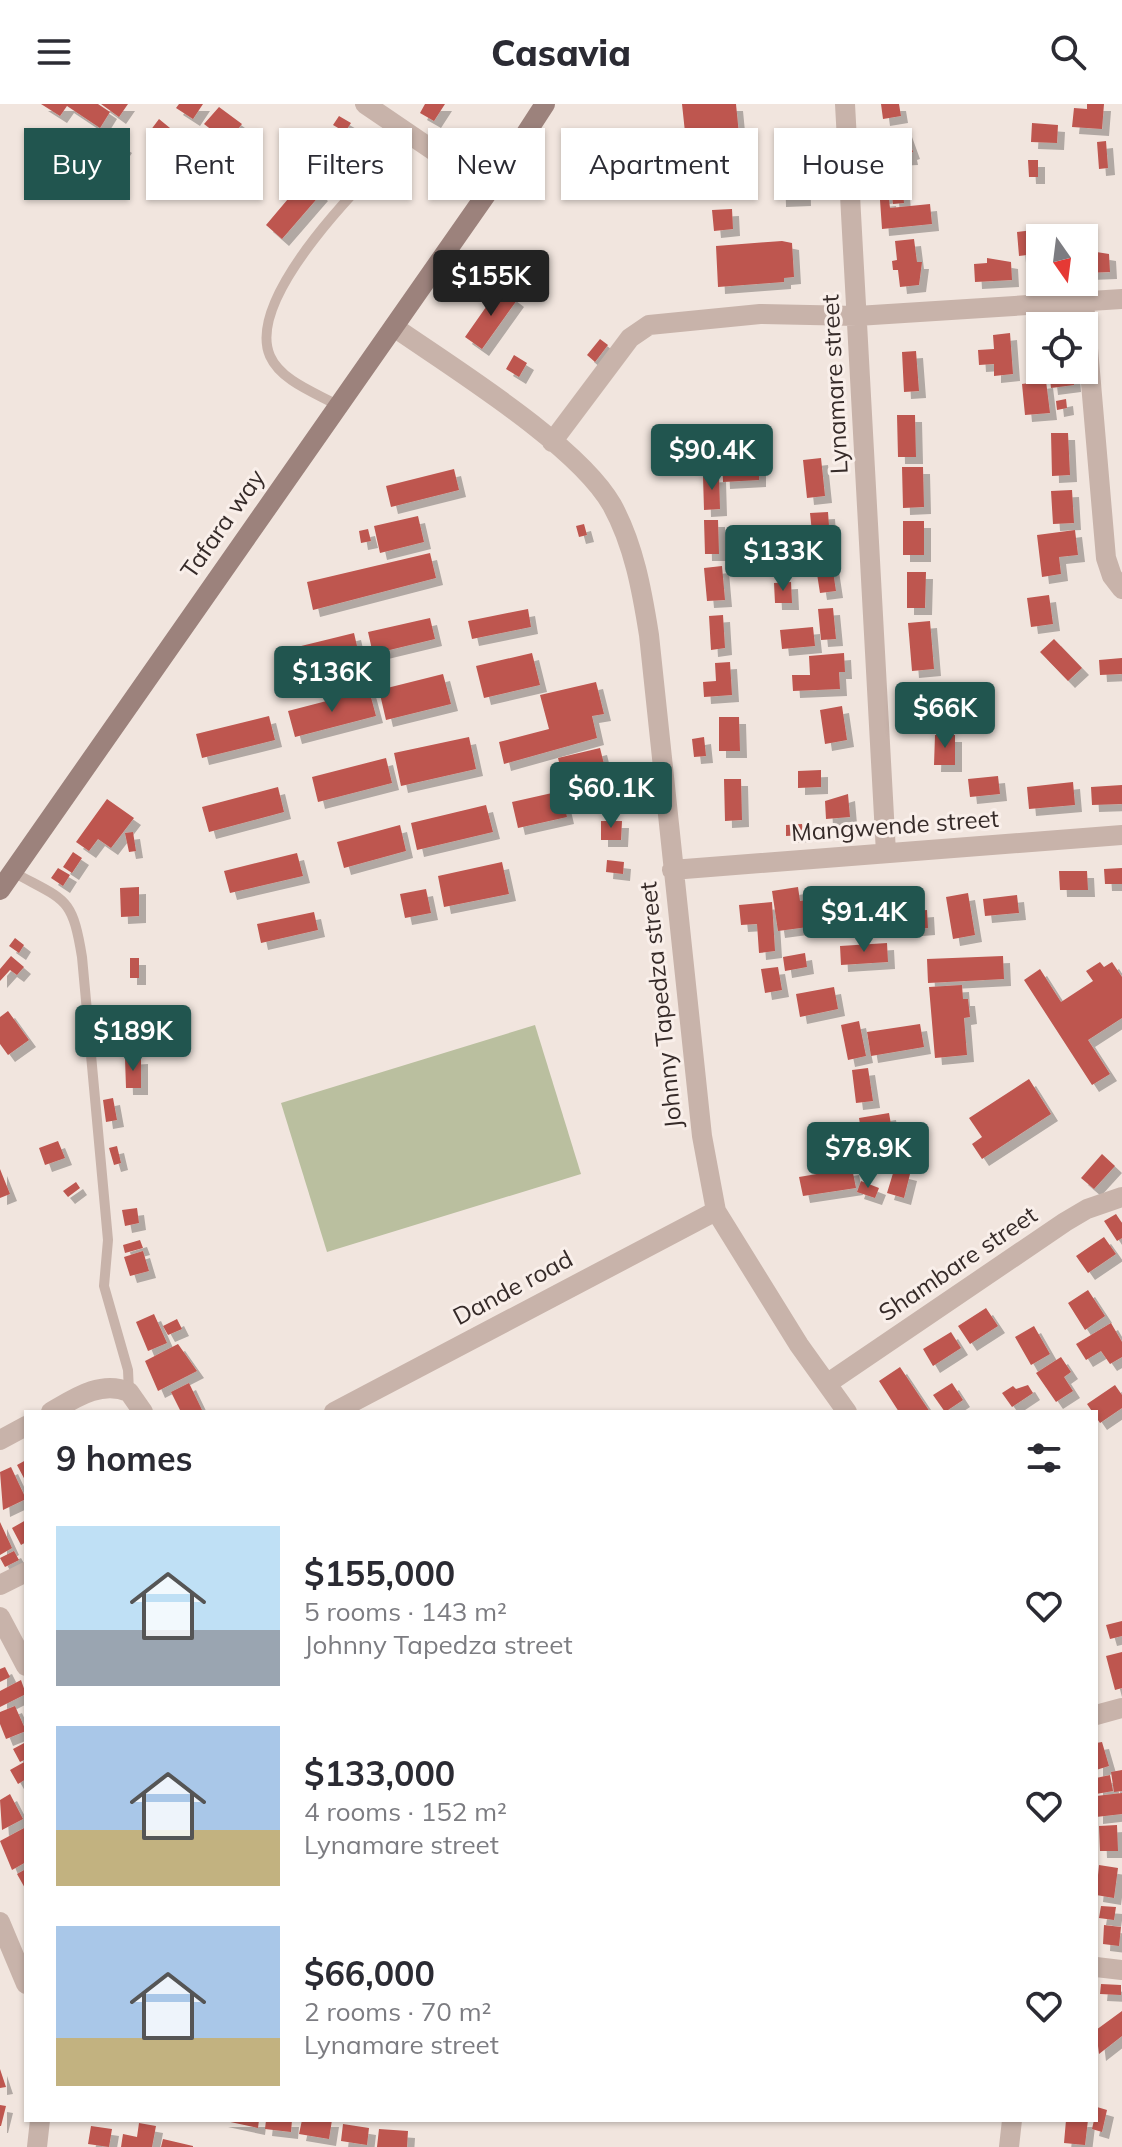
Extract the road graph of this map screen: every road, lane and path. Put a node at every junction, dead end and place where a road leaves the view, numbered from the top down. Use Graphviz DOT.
graph roads {
  1 [pos="365,104"];
  2 [pos="545,104"];
  3 [pos="845,104"];
  4 [pos="400,128"];
  5 [pos="529,128"];
  6 [pos="345,200"];
  7 [pos="482,200"];
  8 [pos="1122,299"];
  9 [pos="1084,302"];
  10 [pos="857,316"];
  11 [pos="394,327"];
  12 [pos="339,406"];
  13 [pos="552,442"];
  14 [pos="1122,589"];
  15 [pos="1122,835"];
  16 [pos="886,853"];
  17 [pos="672,870"];
  18 [pos="13,872"];
  19 [pos="0,890"];
  20 [pos="1122,1197"];
  21 [pos="716,1211"];
  22 [pos="828,1383"];
  23 [pos="129,1392"];
  24 [pos="55,1410"];
  25 [pos="142,1410"];
  26 [pos="338,1410"];
  27 [pos="846,1410"];
  28 [pos="24,1427"];
  29 [pos="0,1440"];
  30 [pos="24,1573"];
  31 [pos="0,1585"];
  32 [pos="0,1617"];
  33 [pos="24,1662"];
  34 [pos="1122,1708"];
  35 [pos="1098,1714"];
  36 [pos="0,1922"];
  37 [pos="1098,1967"];
  38 [pos="1122,1970"];
  39 [pos="24,1979"];
  40 [pos="40,2122"];
  41 [pos="1012,2122"];
  42 [pos="37,2147"];
  43 [pos="1009,2147"];
  1 -- 4 [label="street"];
  2 -- 5 [label="street, Tafara way"];
  3 -- 10 [label="street, Lynamare street"];
  6 -- 12 [label="lane"];
  7 -- 11 [label="street, Tafara way"];
  8 -- 9 [label="street"];
  9 -- 10 [label="street"];
  9 -- 14 [label="street"];
  10 -- 13 [label="street"];
  10 -- 16 [label="street, Lynamare street"];
  11 -- 12 [label="street, Tafara way"];
  11 -- 13 [label="street, Johnny Tapedza street"];
  12 -- 18 [label="street, Tafara way"];
  13 -- 17 [label="street, Johnny Tapedza street"];
  15 -- 16 [label="street, Mangwende street"];
  16 -- 17 [label="street, Mangwende street"];
  17 -- 21 [label="street, Johnny Tapedza street"];
  18 -- 19 [label="street, Tafara way"];
  18 -- 23 [label="lane"];
  20 -- 22 [label="street, Shambare street"];
  21 -- 22 [label="street, Johnny Tapedza street"];
  21 -- 26 [label="street, Dande road"];
  22 -- 27 [label="street, Johnny Tapedza street"];
  23 -- 24 [label="street"];
  23 -- 25 [label="street"];
  28 -- 29 [label="street"];
  30 -- 31 [label="street"];
  32 -- 33 [label="street"];
  34 -- 35 [label="street"];
  36 -- 39 [label="street"];
  37 -- 38 [label="street"];
  40 -- 42 [label="street"];
  41 -- 43 [label="street"];
}
